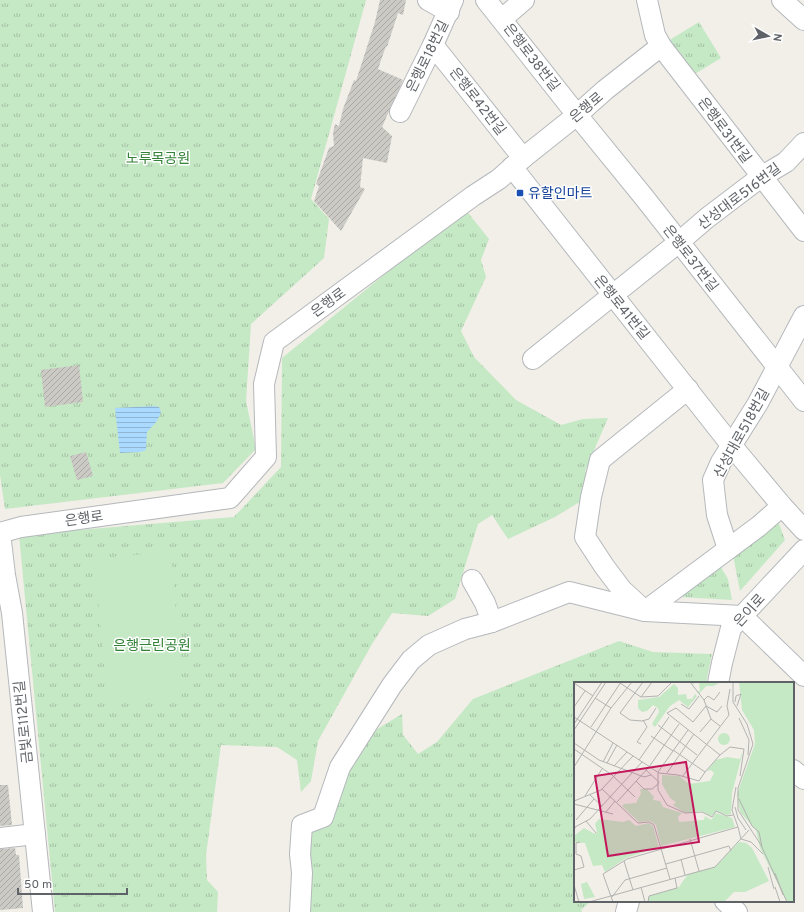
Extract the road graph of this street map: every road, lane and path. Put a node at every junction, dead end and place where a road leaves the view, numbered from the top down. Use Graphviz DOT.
graph roads {
  1 [pos="428,0"];
  2 [pos="486,0"];
  3 [pos="524,0"];
  4 [pos="647,0"];
  5 [pos="782,0"];
  6 [pos="451,6"];
  7 [pos="502,19"];
  8 [pos="804,20"];
  9 [pos="433,45"];
  10 [pos="661,46"];
  11 [pos="400,112"];
  12 [pos="577,115"];
  13 [pos="804,143"];
  14 [pos="517,162"];
  15 [pos="761,177"];
  16 [pos="804,232"];
  17 [pos="679,242"];
  18 [pos="613,295"];
  19 [pos="804,316"];
  20 [pos="533,358"];
  21 [pos="776,367"];
  22 [pos="688,389"];
  23 [pos="804,401"];
  24 [pos="732,446"];
  25 [pos="782,506"];
  26 [pos="804,530"];
  27 [pos="0,533"];
  28 [pos="728,549"];
  29 [pos="804,550"];
  30 [pos="472,580"];
  31 [pos="645,611"];
  32 [pos="742,616"];
  33 [pos="492,622"];
  34 [pos="804,676"];
  35 [pos="718,682"];
  36 [pos="794,771"];
  37 [pos="804,779"];
  38 [pos="35,834"];
  39 [pos="0,838"];
  40 [pos="629,902"];
  41 [pos="726,902"];
  42 [pos="43,912"];
  43 [pos="300,912"];
  44 [pos="626,912"];
  45 [pos="737,912"];
  1 -- 6 [label="street"];
  2 -- 7 [label="street, 은행로38번길"];
  3 -- 7 [label="street"];
  4 -- 10 [label="street"];
  5 -- 8 [label="street"];
  6 -- 9 [label="street, 은행로18번길"];
  7 -- 12 [label="street, 은행로38번길"];
  9 -- 11 [label="street, 은행로18번길"];
  9 -- 14 [label="street, 은행로42번길"];
  10 -- 12 [label="street, 은행로"];
  10 -- 15 [label="street, 은행로31번길"];
  12 -- 14 [label="street, 은행로"];
  12 -- 17 [label="street, 은행로37번길"];
  13 -- 15 [label="street, 산성대로516번길"];
  14 -- 18 [label="street, 은행로41번길"];
  14 -- 27 [label="street, 은행로"];
  15 -- 16 [label="street, 은행로31번길"];
  15 -- 17 [label="street, 산성대로516번길"];
  17 -- 18 [label="street, 산성대로516번길"];
  17 -- 21 [label="street, 은행로37번길"];
  18 -- 20 [label="street, 산성대로516번길"];
  18 -- 22 [label="street, 은행로41번길"];
  19 -- 21 [label="street, 산성대로518번길"];
  21 -- 23 [label="street, 은행로37번길"];
  21 -- 24 [label="street, 산성대로518번길"];
  22 -- 24 [label="street, 은행로41번길"];
  22 -- 31 [label="street"];
  24 -- 25 [label="street"];
  24 -- 28 [label="street, 산성대로518번길"];
  25 -- 26 [label="street"];
  25 -- 28 [label="street"];
  27 -- 38 [label="street, 금빛로112번길"];
  28 -- 31 [label="street"];
  29 -- 32 [label="street, 은이로"];
  30 -- 33 [label="street"];
  31 -- 32 [label="street"];
  31 -- 33 [label="street"];
  32 -- 34 [label="street"];
  32 -- 35 [label="street, 은이로"];
  33 -- 43 [label="street"];
  36 -- 37 [label="street"];
  38 -- 39 [label="street"];
  38 -- 42 [label="street, 금빛로112번길"];
  40 -- 44 [label="street"];
  41 -- 45 [label="street"];
}
